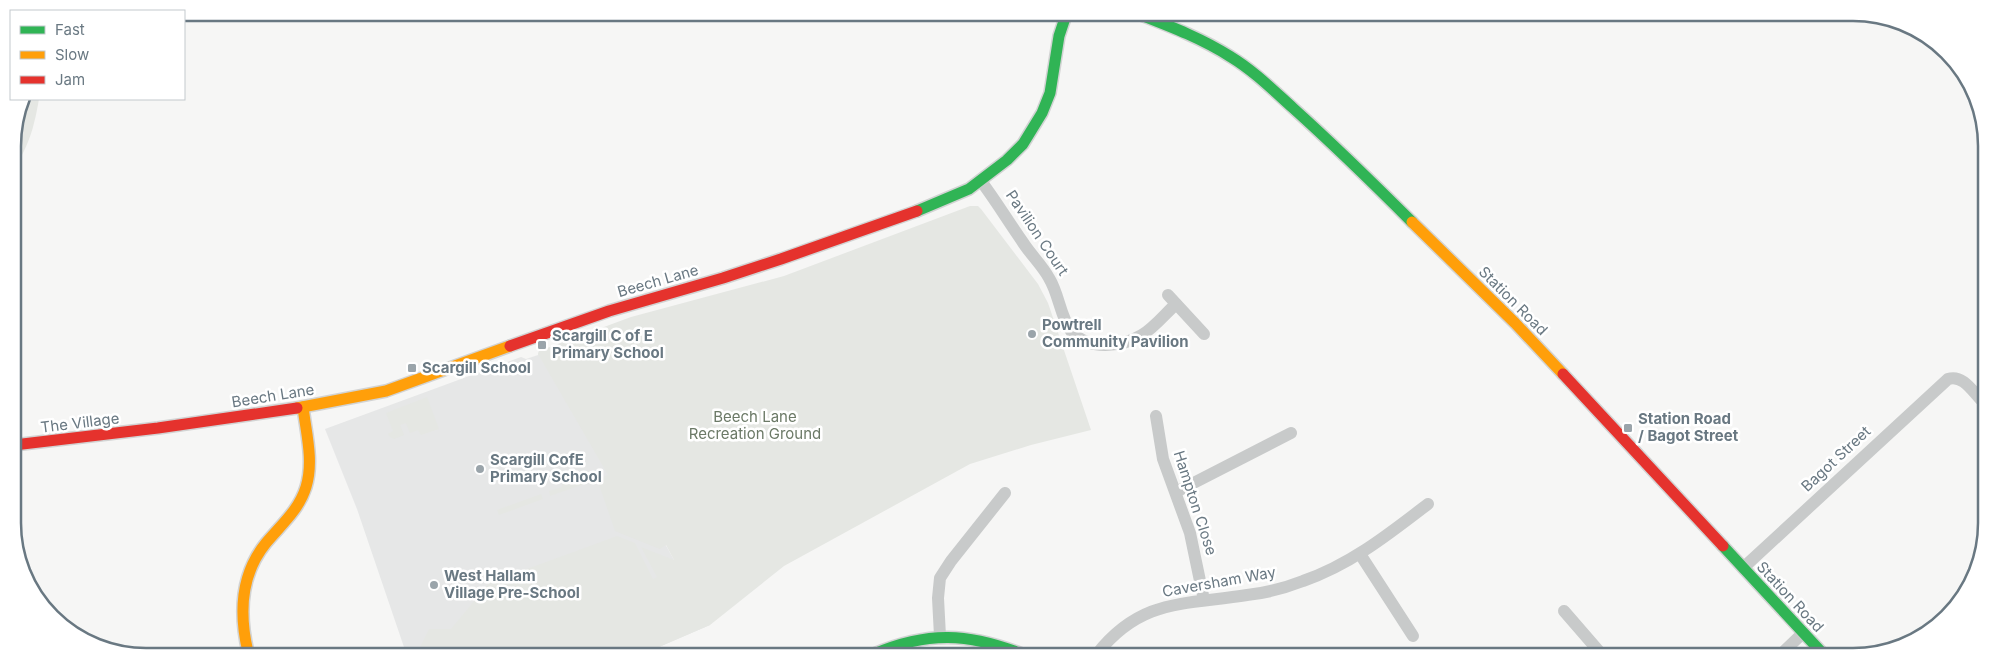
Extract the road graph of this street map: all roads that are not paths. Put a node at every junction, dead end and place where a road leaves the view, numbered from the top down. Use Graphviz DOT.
graph roads {
  1 [pos="1064,21"];
  2 [pos="1158,21"];
  3 [pos="981,181"];
  4 [pos="1204,334"];
  5 [pos="1978,397"];
  6 [pos="303,407"];
  7 [pos="1156,416"];
  8 [pos="148,430"];
  9 [pos="1292,433"];
  10 [pos="21,444"];
  11 [pos="1176,492"];
  12 [pos="1005,493"];
  13 [pos="1428,504"];
  14 [pos="1360,554"];
  15 [pos="1743,568"];
  16 [pos="1204,600"];
  17 [pos="1564,611"];
  18 [pos="1803,633"];
  19 [pos="940,636"];
  20 [pos="1413,636"];
  21 [pos="1103,647"];
  22 [pos="1595,647"];
  23 [pos="1788,647"];
  24 [pos="1816,647"];
  25 [pos="247,648"];
  26 [pos="889,648"];
  27 [pos="1003,648"];
  1 -- 3 [label="street, Beech Lane"];
  2 -- 15 [label="street, Station Road"];
  3 -- 4 [label="street, Pavilion Court"];
  3 -- 6 [label="street, Beech Lane"];
  5 -- 15 [label="street, Bagot Street"];
  6 -- 8 [label="street, Beech Lane"];
  6 -- 25 [label="street"];
  7 -- 11 [label="street, Hampton Close"];
  8 -- 10 [label="street, The Village"];
  9 -- 11 [label="street"];
  11 -- 16 [label="street, Hampton Close"];
  12 -- 19 [label="street"];
  13 -- 14 [label="street, Caversham Way"];
  14 -- 16 [label="street, Caversham Way"];
  14 -- 20 [label="street"];
  15 -- 18 [label="street, Station Road"];
  16 -- 21 [label="street, Caversham Way"];
  17 -- 22 [label="street"];
  18 -- 23 [label="street"];
  18 -- 24 [label="street, Station Road"];
  19 -- 26 [label="street"];
  19 -- 27 [label="street"];
}
